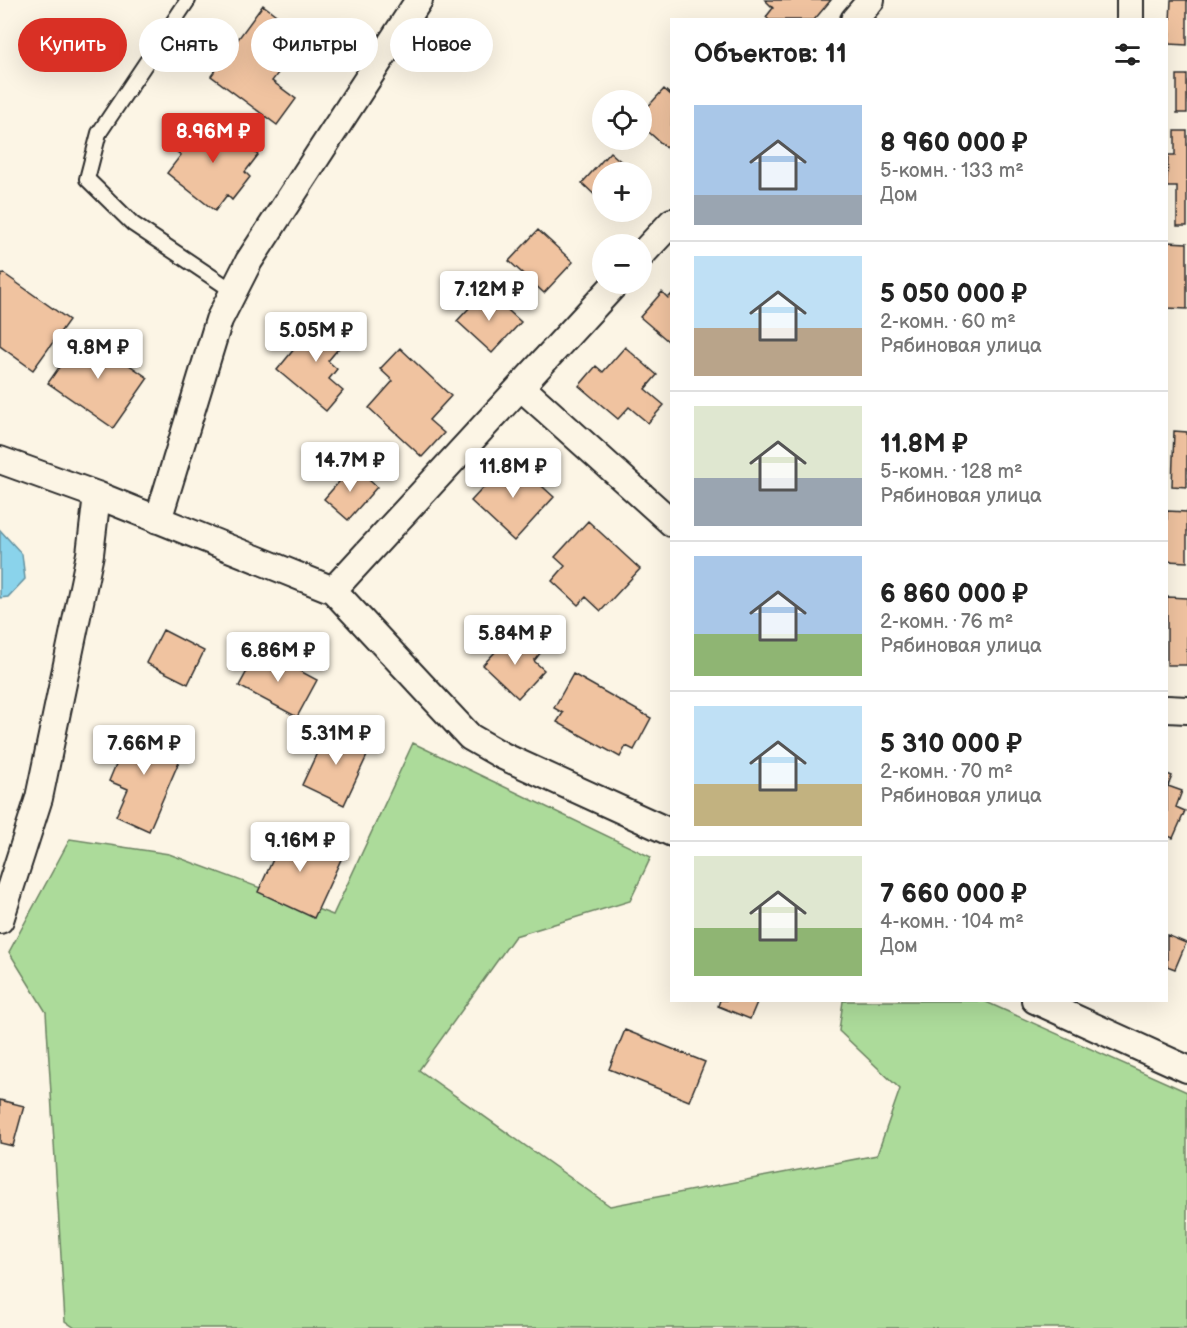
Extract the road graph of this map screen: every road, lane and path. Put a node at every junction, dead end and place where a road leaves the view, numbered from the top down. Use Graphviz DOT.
graph roads {
  1 [pos="188,0"];
  2 [pos="419,0"];
  3 [pos="872,0"];
  4 [pos="1130,0"];
  5 [pos="856,18"];
  6 [pos="1130,18"];
  7 [pos="670,224"];
  8 [pos="652,243"];
  9 [pos="233,291"];
  10 [pos="606,294"];
  11 [pos="521,387"];
  12 [pos="0,460"];
  13 [pos="97,495"];
  14 [pos="158,520"];
  15 [pos="670,522"];
  16 [pos="333,590"];
  17 [pos="1168,709"];
  18 [pos="1187,710"];
  19 [pos="670,832"];
  20 [pos="0,920"];
  21 [pos="1039,1002"];
  22 [pos="1187,1069"];
  1 -- 9 [label="lane"];
  2 -- 9 [label="street"];
  3 -- 5 [label="street"];
  4 -- 6 [label="street"];
  7 -- 8 [label="street"];
  9 -- 14 [label="street"];
  10 -- 11 [label="street"];
  11 -- 15 [label="street"];
  11 -- 16 [label="street"];
  12 -- 13 [label="street"];
  13 -- 14 [label="street"];
  13 -- 20 [label="street"];
  14 -- 16 [label="street"];
  16 -- 19 [label="street"];
  17 -- 18 [label="street"];
  21 -- 22 [label="street"];
}
